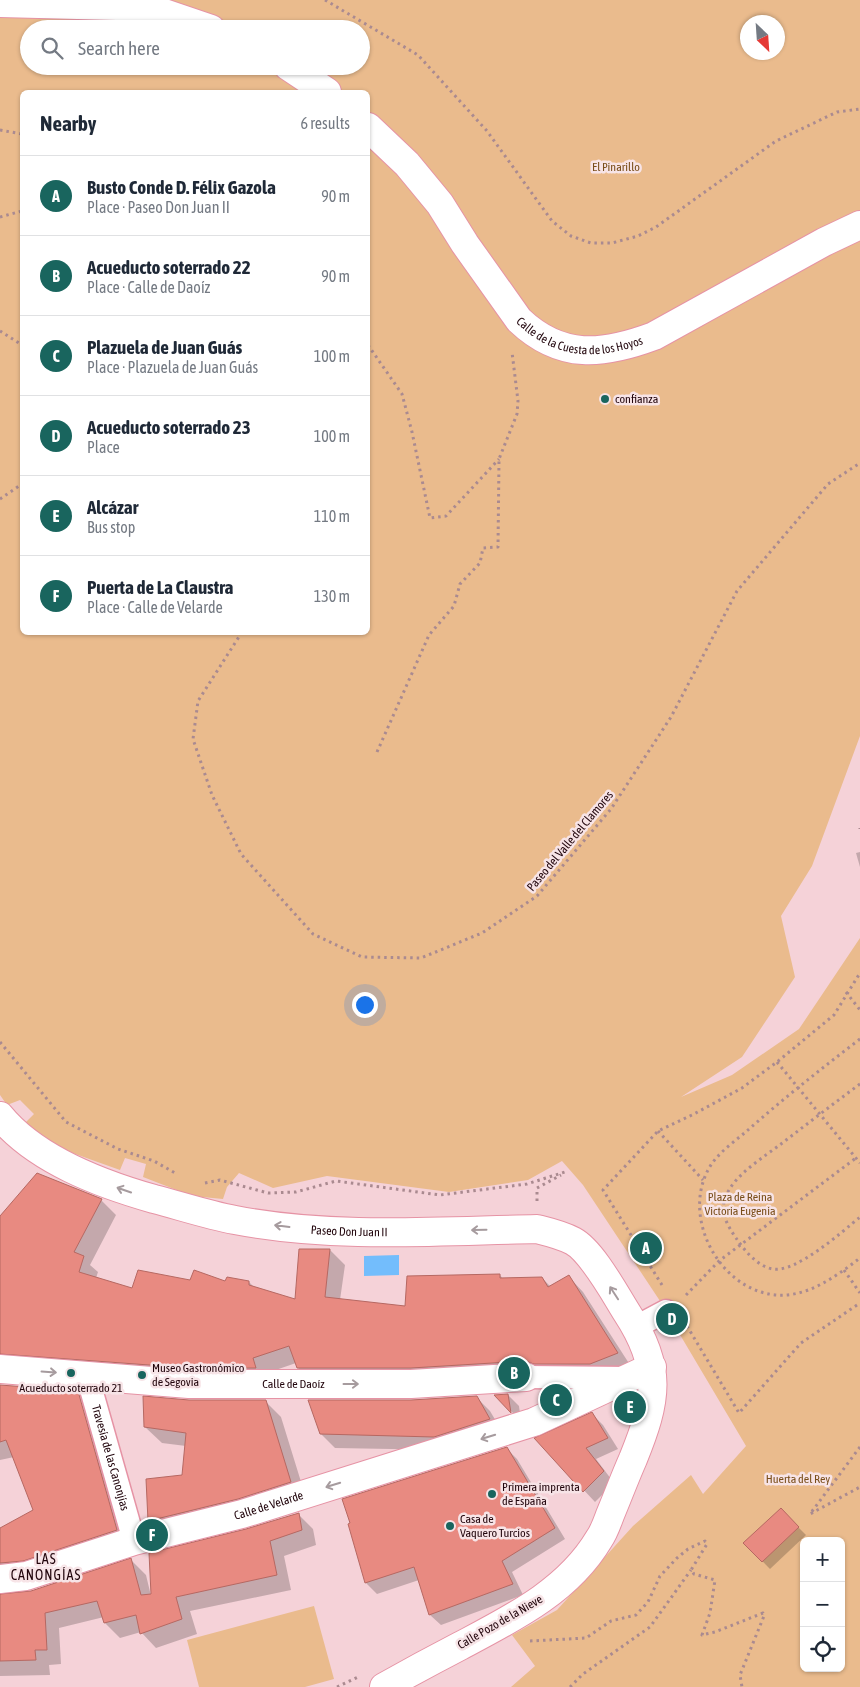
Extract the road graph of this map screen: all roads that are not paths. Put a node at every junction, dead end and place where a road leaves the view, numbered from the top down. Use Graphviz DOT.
graph roads {
  1 [pos="0,3"];
  2 [pos="185,20"];
  3 [pos="302,75"];
  4 [pos="324,90"];
  5 [pos="370,129"];
  6 [pos="860,226"];
  7 [pos="0,1116"];
  8 [pos="671,1308"];
  9 [pos="636,1327"];
  10 [pos="652,1367"];
  11 [pos="0,1369"];
  12 [pos="87,1375"];
  13 [pos="526,1377"];
  14 [pos="627,1378"];
  15 [pos="134,1541"];
  16 [pos="0,1579"];
  17 [pos="384,1687"];
  1 -- 2 [label="street"];
  3 -- 4 [label="street"];
  5 -- 6 [label="street, Calle de la Cuesta de los Hoyos"];
  9 -- 7 [label="street, Paseo Don Juan II, one-way"];
  8 -- 9 [label="street"];
  9 -- 10 [label="street, Paseo Don Juan II"];
  10 -- 14 [label="street, Calle de Velarde"];
  10 -- 17 [label="street, Calle Pozo de la Nieve"];
  11 -- 12 [label="street, Calle de Daoíz, one-way"];
  12 -- 13 [label="street, Calle de Daoíz, one-way"];
  12 -- 15 [label="street, Travesía de las Canonjías"];
  13 -- 14 [label="street"];
  14 -- 15 [label="street, Calle de Velarde, one-way"];
  15 -- 16 [label="street, Calle de Velarde"];
}
